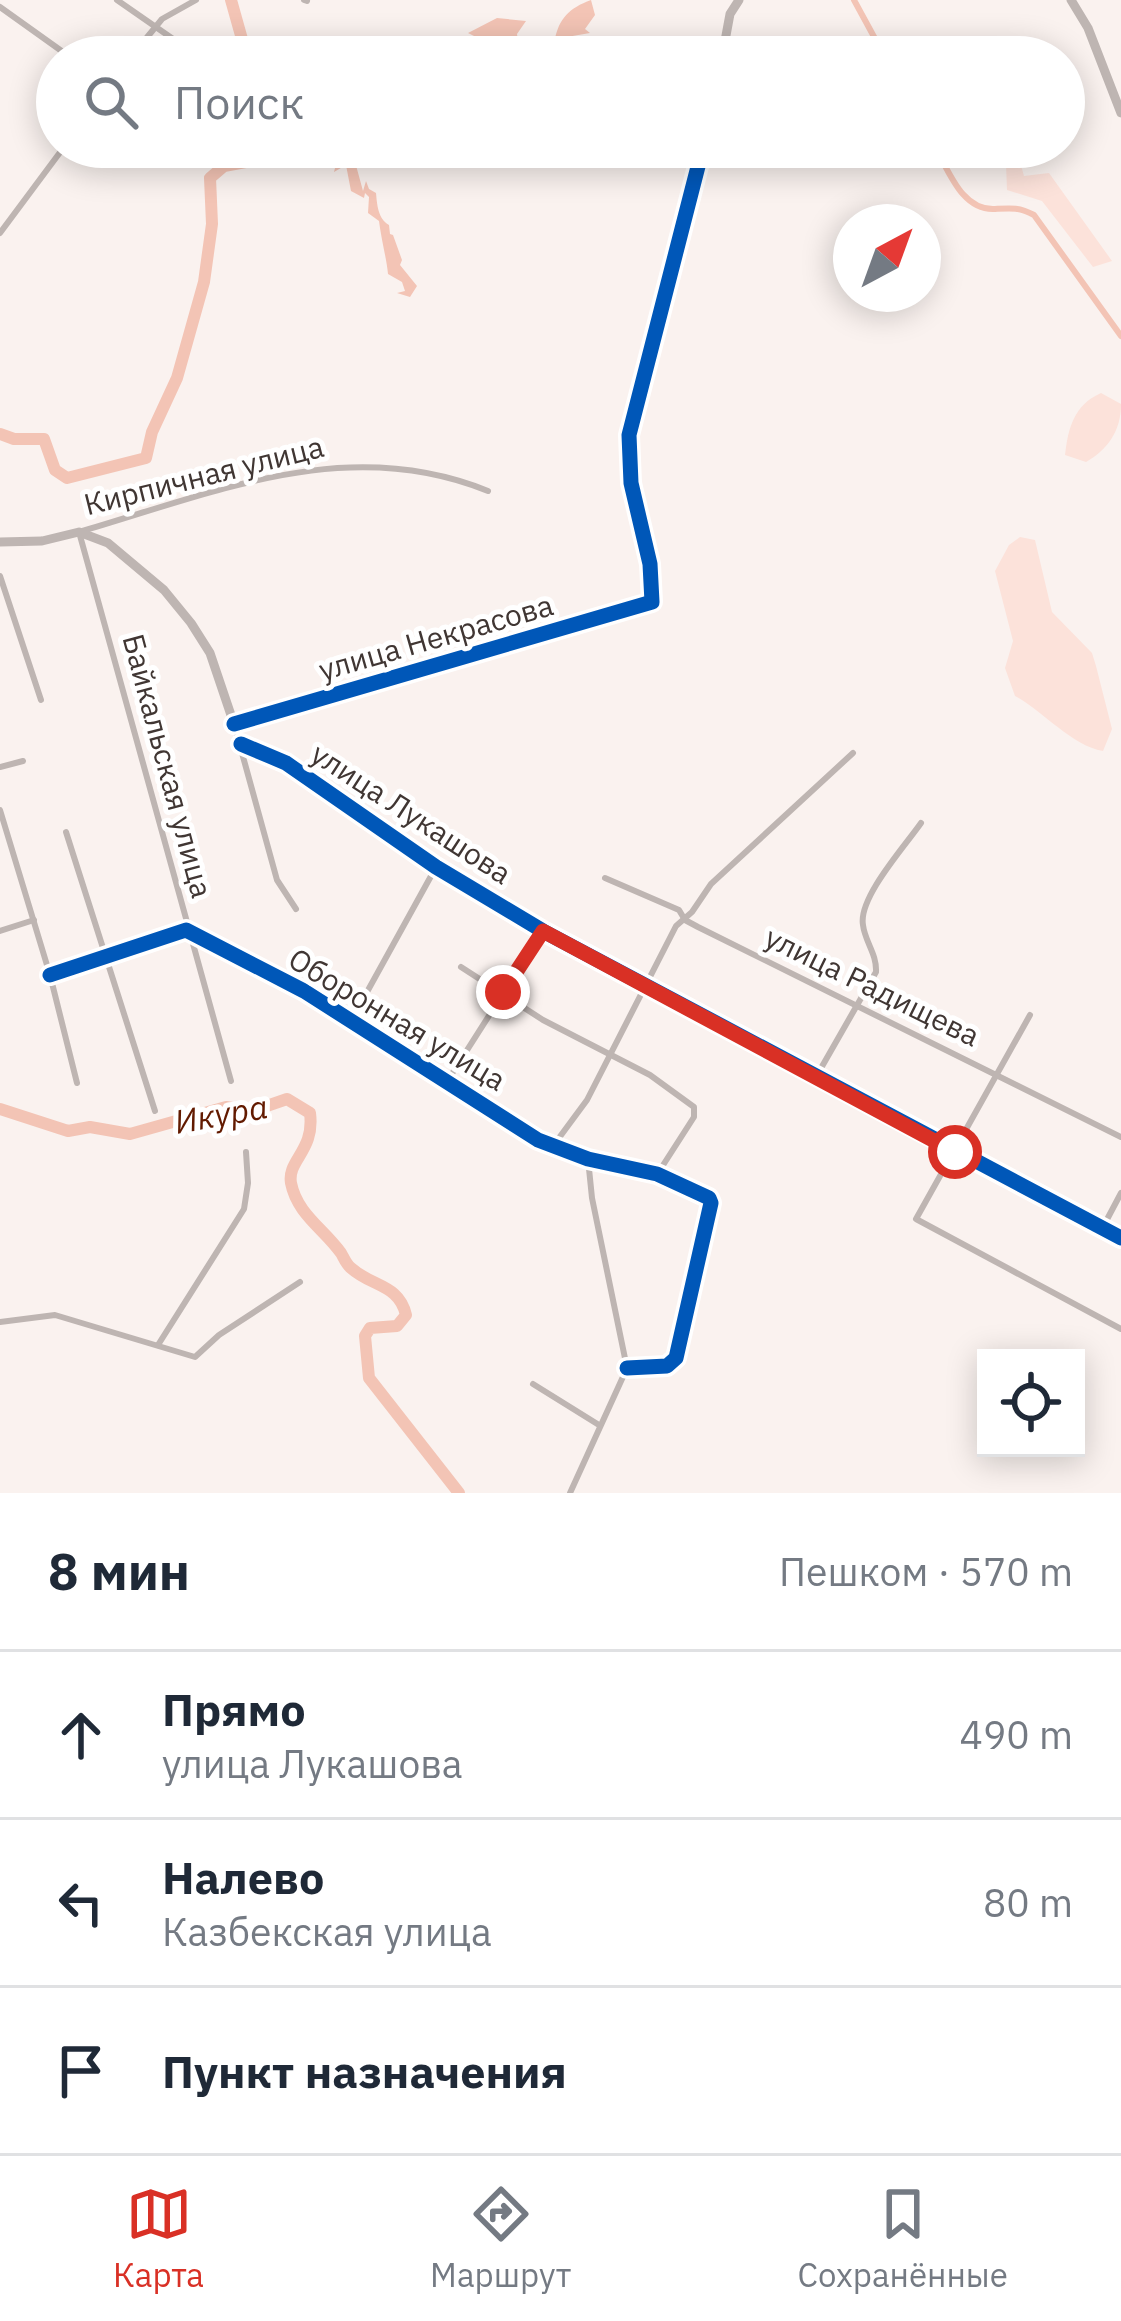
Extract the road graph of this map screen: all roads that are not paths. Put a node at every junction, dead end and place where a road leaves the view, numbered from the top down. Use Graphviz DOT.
graph roads {
  1 [pos="117,0"];
  2 [pos="196,0"];
  3 [pos="740,0"];
  4 [pos="1071,0"];
  5 [pos="0,7"];
  6 [pos="153,27"];
  7 [pos="41,36"];
  8 [pos="146,36"];
  9 [pos="167,36"];
  10 [pos="726,36"];
  11 [pos="1121,113"];
  12 [pos="48,168"];
  13 [pos="698,168"];
  14 [pos="0,233"];
  15 [pos="488,491"];
  16 [pos="79,532"];
  17 [pos="0,542"];
  18 [pos="0,576"];
  19 [pos="41,700"];
  20 [pos="234,724"];
  21 [pos="241,744"];
  22 [pos="853,753"];
  23 [pos="23,761"];
  24 [pos="0,767"];
  25 [pos="0,810"];
  26 [pos="921,823"];
  27 [pos="66,832"];
  28 [pos="436,867"];
  29 [pos="605,878"];
  30 [pos="296,909"];
  31 [pos="34,920"];
  32 [pos="685,920"];
  33 [pos="187,930"];
  34 [pos="0,931"];
  35 [pos="543,931"];
  36 [pos="106,957"];
  37 [pos="461,967"];
  38 [pos="50,975"];
  39 [pos="644,985"];
  40 [pos="503,992"];
  41 [pos="857,1006"];
  42 [pos="1030,1015"];
  43 [pos="351,1021"];
  44 [pos="610,1055"];
  45 [pos="998,1076"];
  46 [pos="816,1077"];
  47 [pos="231,1081"];
  48 [pos="448,1081"];
  49 [pos="76,1083"];
  50 [pos="155,1112"];
  51 [pos="1121,1137"];
  52 [pos="553,1146"];
  53 [pos="246,1152"];
  54 [pos="955,1152"];
  55 [pos="588,1159"];
  56 [pos="657,1174"];
  57 [pos="1121,1193"];
  58 [pos="1102,1228"];
  59 [pos="1121,1238"];
  60 [pos="300,1282"];
  61 [pos="0,1322"];
  62 [pos="1121,1329"];
  63 [pos="158,1347"];
  64 [pos="628,1368"];
  65 [pos="533,1384"];
  66 [pos="599,1425"];
  67 [pos="570,1493"];
  1 -- 6 [label="street"];
  2 -- 6 [label="street"];
  3 -- 10 [label="street"];
  4 -- 11 [label="street"];
  5 -- 7 [label="street"];
  6 -- 8 [label="street"];
  6 -- 9 [label="street"];
  12 -- 14 [label="street"];
  13 -- 20 [label="street, улица Некрасова"];
  15 -- 16 [label="street, Кирпичная улица"];
  16 -- 17 [label="street, Кирпичная улица"];
  16 -- 20 [label="street"];
  16 -- 33 [label="street, Байкальская улица"];
  18 -- 19 [label="street"];
  20 -- 21 [label="street"];
  21 -- 28 [label="street, улица Лукашова"];
  21 -- 30 [label="street"];
  22 -- 32 [label="street"];
  23 -- 24 [label="street"];
  25 -- 31 [label="street"];
  26 -- 41 [label="street"];
  27 -- 36 [label="street"];
  28 -- 35 [label="street, улица Лукашова"];
  28 -- 43 [label="street"];
  29 -- 32 [label="street, улица Радищева"];
  31 -- 34 [label="street"];
  31 -- 38 [label="street"];
  32 -- 39 [label="street"];
  32 -- 41 [label="street, улица Радищева"];
  33 -- 36 [label="street"];
  33 -- 43 [label="street, Оборонная улица"];
  33 -- 47 [label="street, Байкальская улица"];
  35 -- 39 [label="street, улица Лукашова"];
  35 -- 40 [label="street"];
  36 -- 38 [label="street"];
  36 -- 50 [label="street"];
  37 -- 40 [label="street"];
  38 -- 49 [label="street"];
  39 -- 44 [label="street"];
  39 -- 46 [label="street, улица Лукашова"];
  40 -- 44 [label="street"];
  40 -- 48 [label="street"];
  41 -- 45 [label="street, улица Радищева"];
  41 -- 46 [label="street"];
  42 -- 45 [label="street"];
  43 -- 48 [label="street, Оборонная улица"];
  44 -- 52 [label="street"];
  44 -- 56 [label="street"];
  45 -- 51 [label="street, улица Радищева"];
  45 -- 54 [label="street"];
  46 -- 54 [label="street, улица Лукашова"];
  48 -- 52 [label="street, Оборонная улица"];
  52 -- 55 [label="street, Оборонная улица"];
  53 -- 63 [label="street"];
  54 -- 58 [label="street, улица Лукашова"];
  54 -- 62 [label="street"];
  55 -- 56 [label="street, Оборонная улица"];
  55 -- 64 [label="street"];
  56 -- 64 [label="street, Оборонная улица"];
  57 -- 58 [label="street"];
  58 -- 59 [label="street, улица Лукашова"];
  60 -- 63 [label="street"];
  61 -- 63 [label="street"];
  64 -- 66 [label="street"];
  65 -- 66 [label="street"];
  66 -- 67 [label="street"];
}
